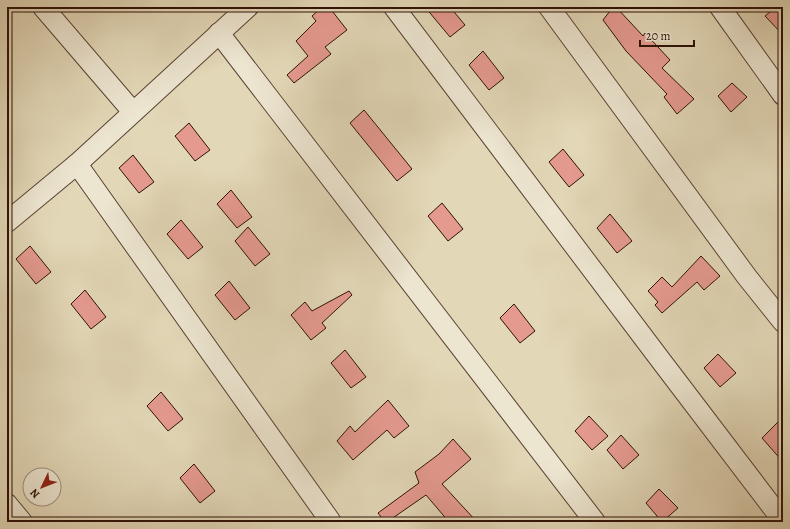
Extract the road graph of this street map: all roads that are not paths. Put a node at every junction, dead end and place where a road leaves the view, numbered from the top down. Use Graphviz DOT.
graph roads {
  1 [pos="43,7"];
  2 [pos="248,7"];
  3 [pos="394,7"];
  4 [pos="549,7"];
  5 [pos="720,7"];
  6 [pos="219,33"];
  7 [pos="783,95"];
  8 [pos="133,112"];
  9 [pos="77,164"];
  10 [pos="7,222"];
  11 [pos="783,322"];
  12 [pos="7,504"];
  13 [pos="783,521"];
  14 [pos="22,522"];
  15 [pos="331,522"];
  16 [pos="595,522"];
  1 -- 8 [label="street"];
  2 -- 6 [label="street"];
  3 -- 13 [label="street"];
  4 -- 11 [label="street"];
  5 -- 7 [label="street"];
  6 -- 8 [label="street"];
  6 -- 16 [label="street"];
  8 -- 9 [label="street"];
  9 -- 10 [label="street"];
  9 -- 15 [label="street"];
  12 -- 14 [label="street"];
}
